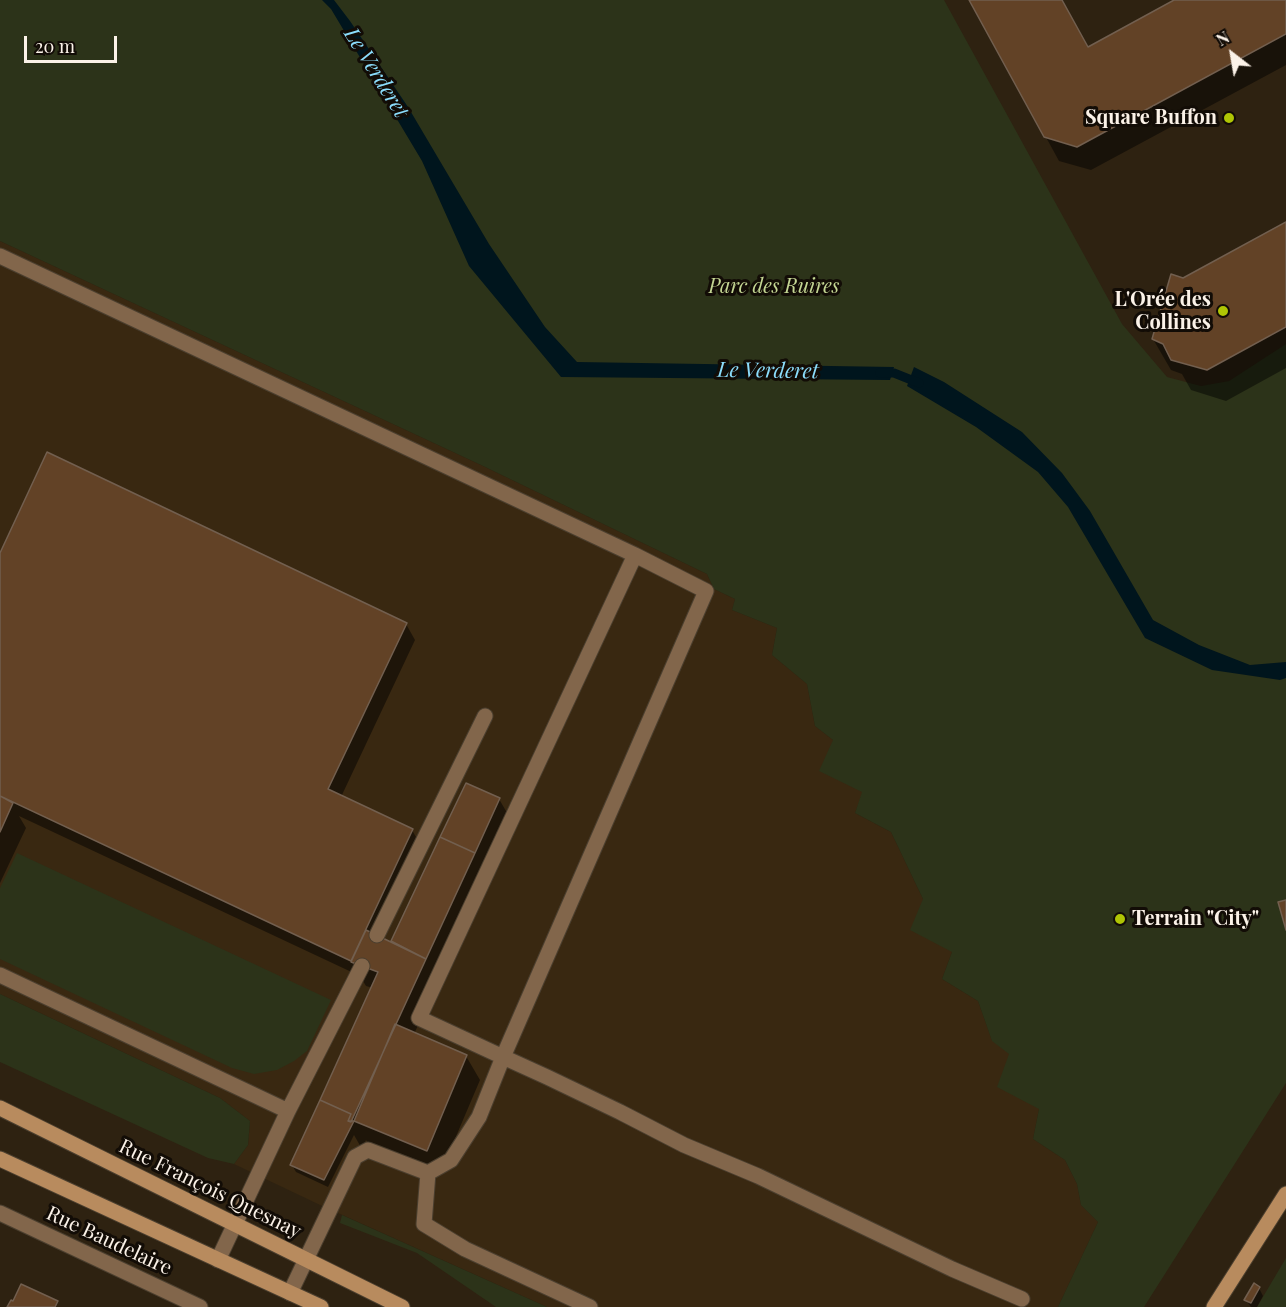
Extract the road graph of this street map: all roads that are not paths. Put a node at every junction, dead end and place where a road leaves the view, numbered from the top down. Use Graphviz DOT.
graph roads {
  1 [pos="0,256"];
  2 [pos="636,555"];
  3 [pos="485,716"];
  4 [pos="377,935"];
  5 [pos="362,966"];
  6 [pos="0,975"];
  7 [pos="503,1057"];
  8 [pos="0,1108"];
  9 [pos="288,1111"];
  10 [pos="0,1159"];
  11 [pos="428,1173"];
  12 [pos="1286,1194"];
  13 [pos="2,1219"];
  14 [pos="236,1225"];
  15 [pos="218,1260"];
  16 [pos="307,1260"];
  17 [pos="290,1293"];
  18 [pos="1022,1299"];
  19 [pos="200,1307"];
  20 [pos="321,1307"];
  21 [pos="402,1307"];
  22 [pos="590,1307"];
  23 [pos="1214,1307"];
  1 -- 2 [label="street"];
  2 -- 7 [label="street"];
  2 -- 7 [label="street"];
  3 -- 4 [label="street"];
  5 -- 9 [label="street"];
  6 -- 9 [label="street"];
  7 -- 11 [label="street"];
  7 -- 18 [label="street"];
  8 -- 14 [label="street, Rue François Quesnay"];
  9 -- 14 [label="street"];
  10 -- 15 [label="street"];
  11 -- 16 [label="street"];
  11 -- 22 [label="street"];
  12 -- 23 [label="street"];
  13 -- 19 [label="street, Rue Baudelaire"];
  14 -- 15 [label="street"];
  14 -- 16 [label="street, Rue François Quesnay"];
  15 -- 17 [label="street"];
  16 -- 17 [label="street"];
  16 -- 21 [label="street, Rue François Quesnay"];
  17 -- 20 [label="street"];
}
